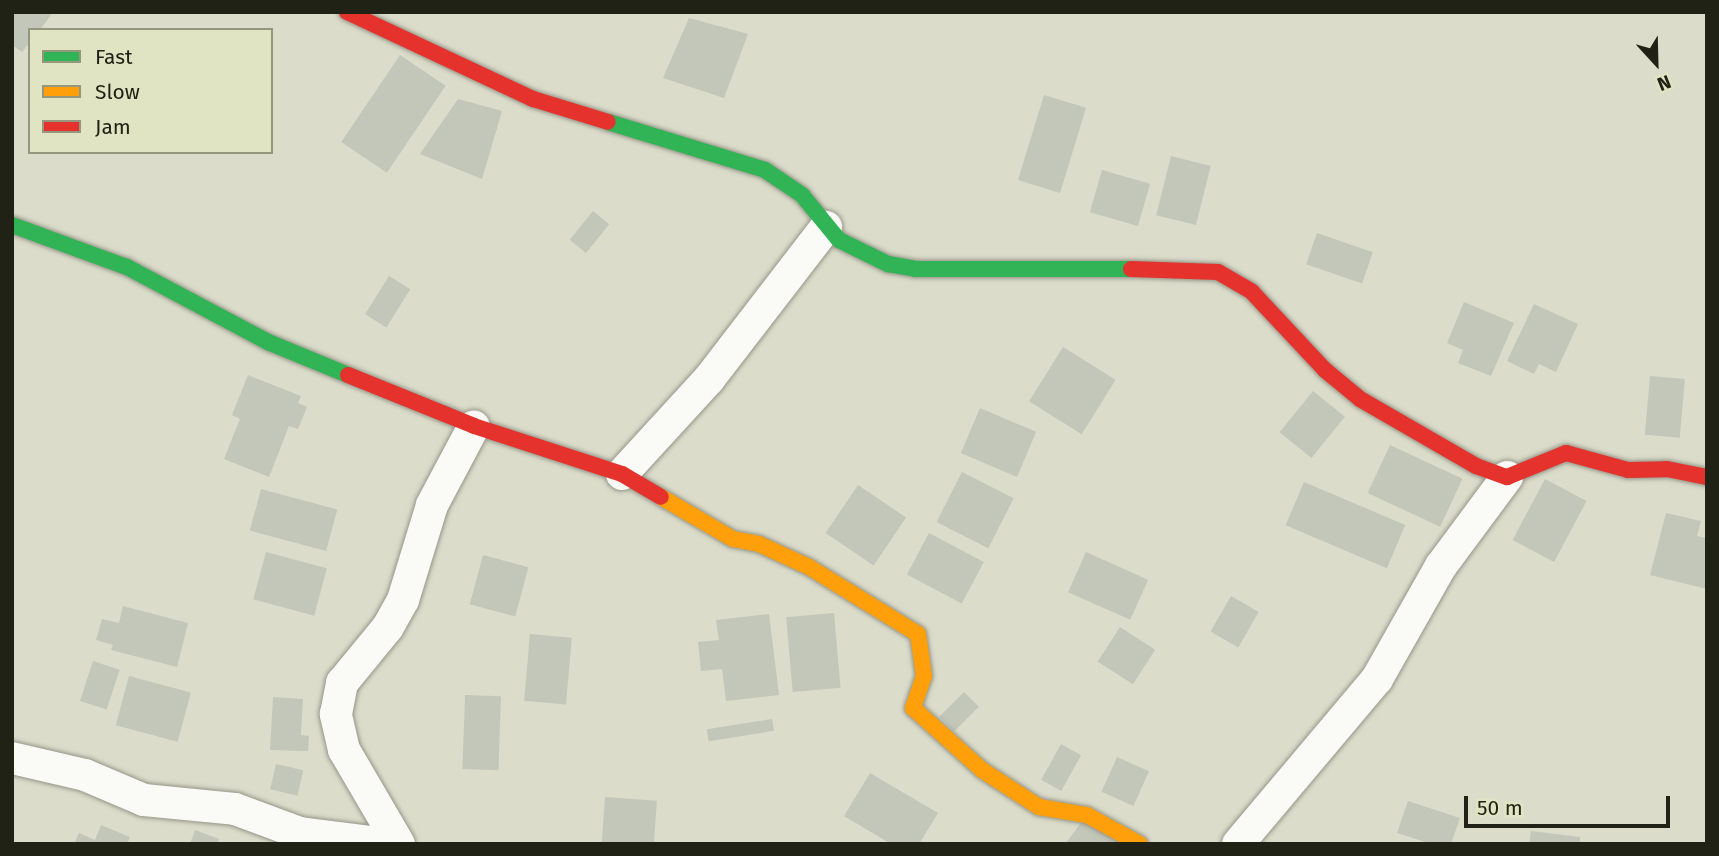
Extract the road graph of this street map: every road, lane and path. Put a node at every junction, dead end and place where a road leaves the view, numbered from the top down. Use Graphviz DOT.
graph roads {
  1 [pos="347,12"];
  2 [pos="12,225"];
  3 [pos="826,226"];
  4 [pos="474,426"];
  5 [pos="622,474"];
  6 [pos="1507,477"];
  7 [pos="1707,477"];
  8 [pos="12,758"];
  9 [pos="387,844"];
  10 [pos="399,844"];
  11 [pos="1140,844"];
  12 [pos="1238,844"];
  1 -- 3 [label="street"];
  2 -- 4 [label="street"];
  3 -- 5 [label="street"];
  3 -- 6 [label="street"];
  4 -- 5 [label="street"];
  4 -- 10 [label="street"];
  5 -- 11 [label="street"];
  6 -- 7 [label="street"];
  6 -- 12 [label="street"];
  8 -- 9 [label="street"];
}
